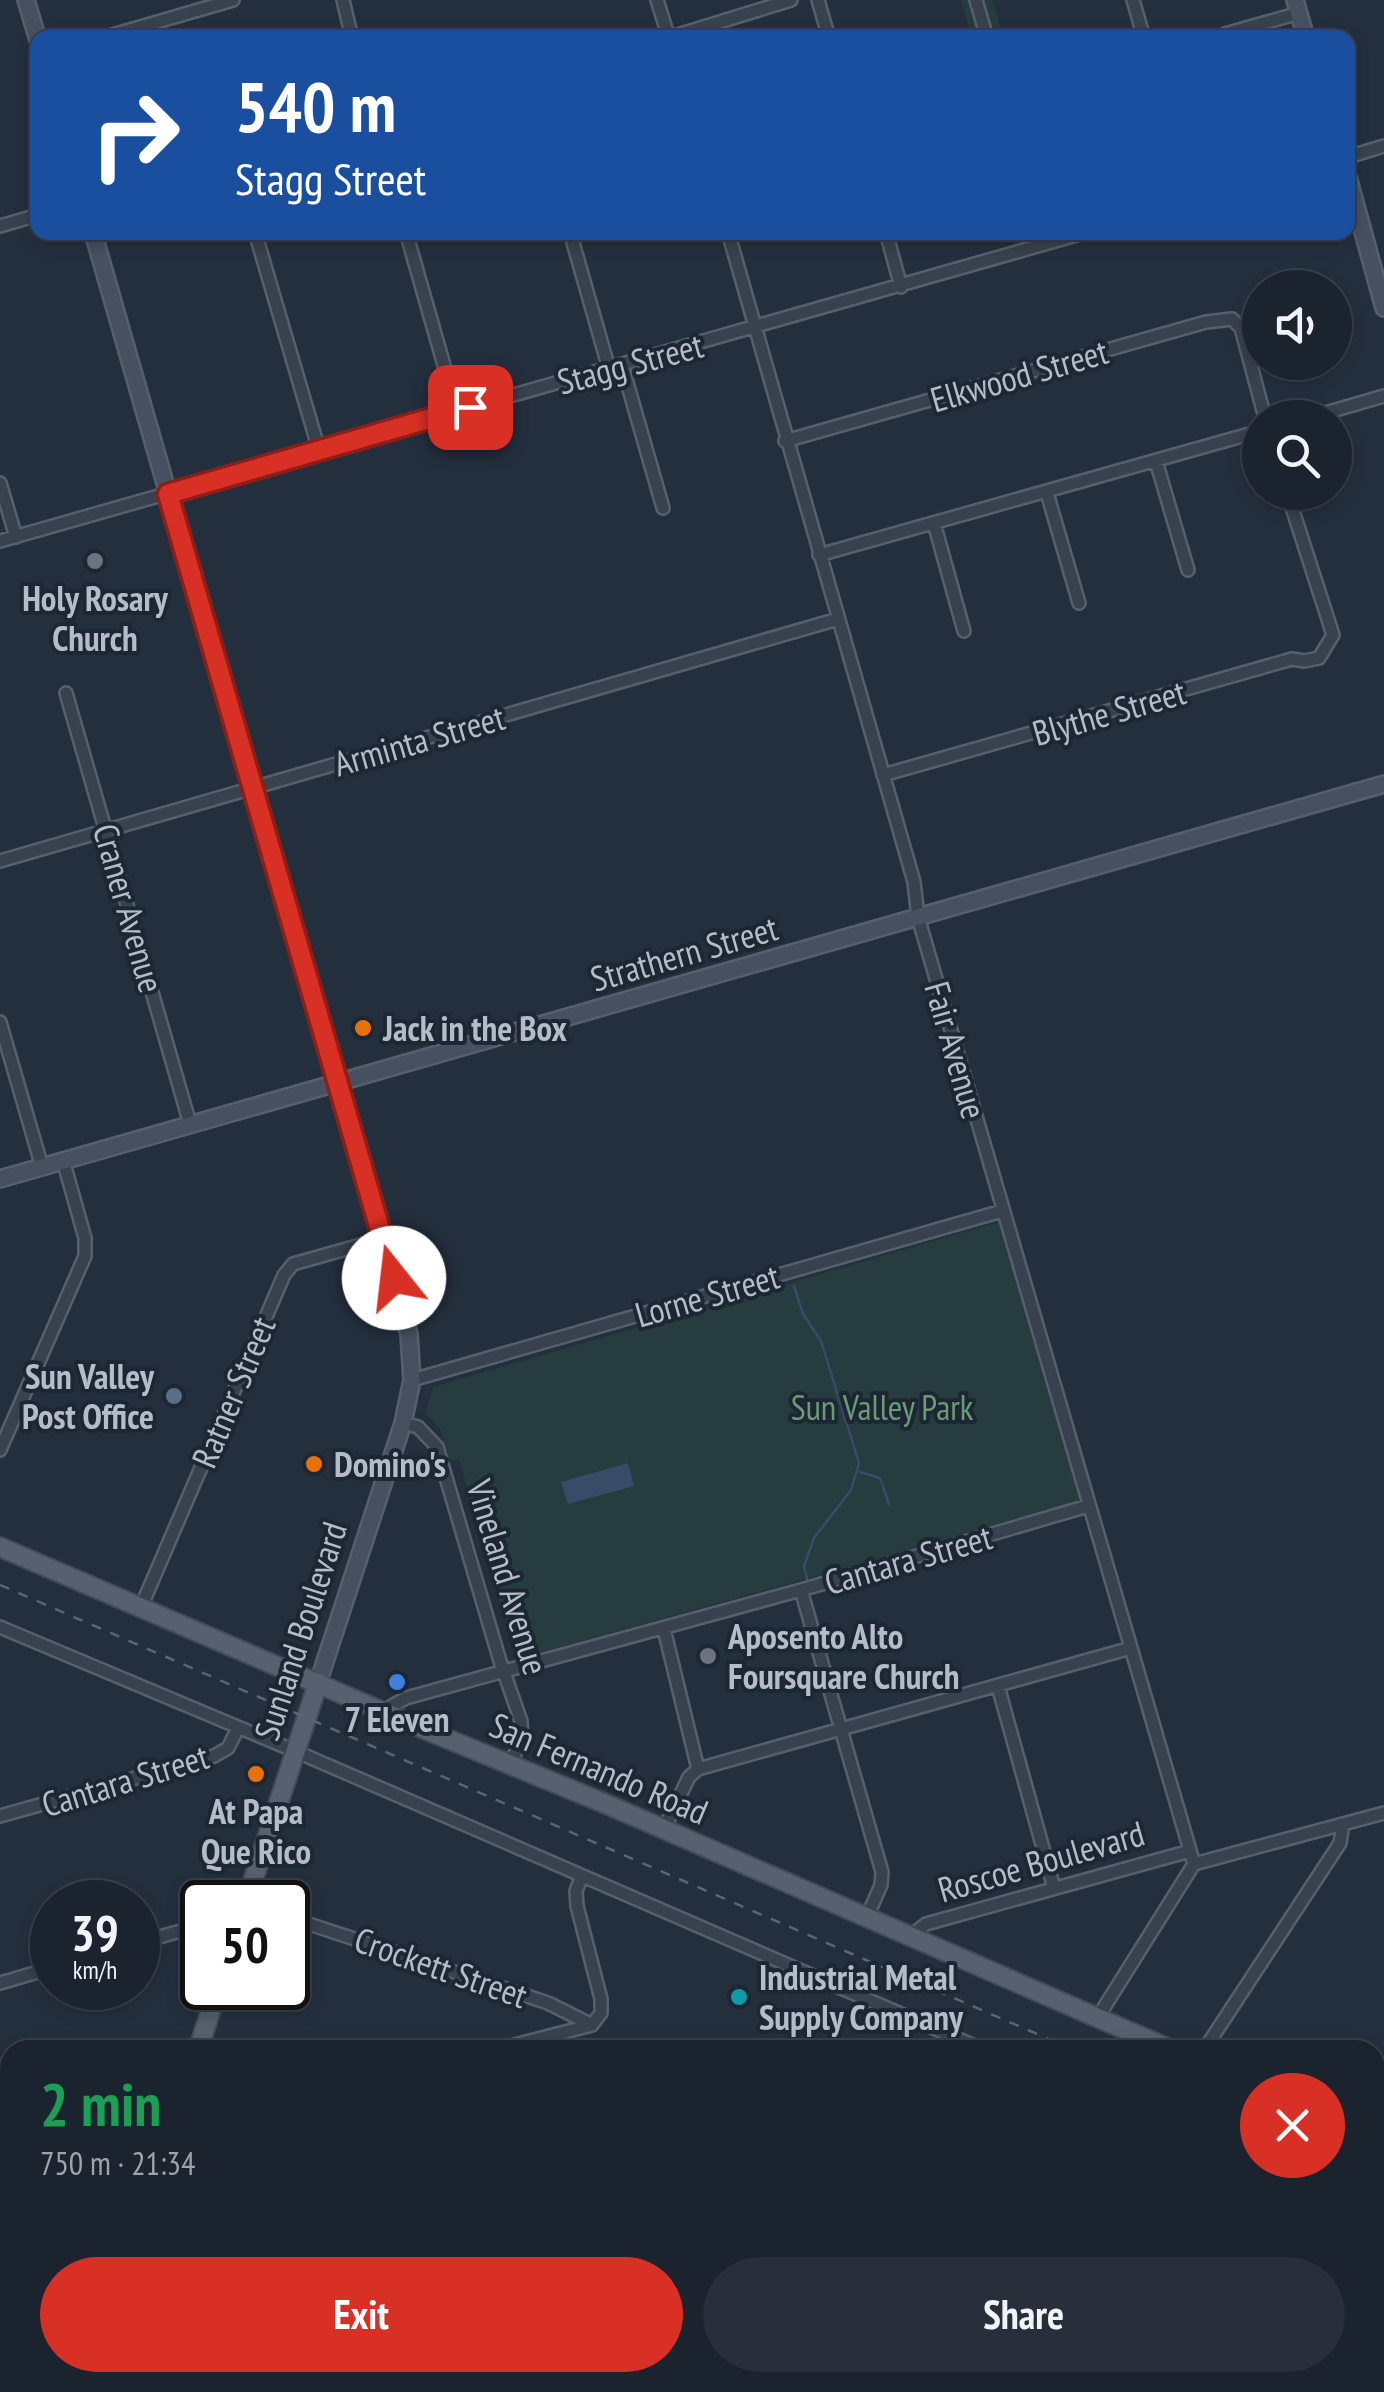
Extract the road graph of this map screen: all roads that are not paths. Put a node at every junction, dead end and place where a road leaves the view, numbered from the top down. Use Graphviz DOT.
graph roads {
  1 [pos="26,0"];
  2 [pos="233,0"];
  3 [pos="342,0"];
  4 [pos="657,0"];
  5 [pos="791,0"];
  6 [pos="818,0"];
  7 [pos="976,0"];
  8 [pos="1133,0"];
  9 [pos="1297,6"];
  10 [pos="35,30"];
  11 [pos="130,30"];
  12 [pos="350,30"];
  13 [pos="667,30"];
  14 [pos="692,30"];
  15 [pos="827,30"];
  16 [pos="985,30"];
  17 [pos="1142,30"];
  18 [pos="1235,30"];
  19 [pos="1384,146"];
  20 [pos="1355,155"];
  21 [pos="1355,202"];
  22 [pos="30,217"];
  23 [pos="0,226"];
  24 [pos="95,240"];
  25 [pos="257,240"];
  26 [pos="408,240"];
  27 [pos="573,240"];
  28 [pos="730,240"];
  29 [pos="888,240"];
  30 [pos="1039,240"];
  31 [pos="902,287"];
  32 [pos="1384,308"];
  33 [pos="756,328"];
  34 [pos="615,367"];
  35 [pos="1384,396"];
  36 [pos="1261,400"];
  37 [pos="1352,405"];
  38 [pos="458,411"];
  39 [pos="1242,437"];
  40 [pos="786,440"];
  41 [pos="319,450"];
  42 [pos="1156,461"];
  43 [pos="0,483"];
  44 [pos="1047,492"];
  45 [pos="168,494"];
  46 [pos="664,508"];
  47 [pos="1294,510"];
  48 [pos="934,524"];
  49 [pos="16,537"];
  50 [pos="0,542"];
  51 [pos="819,555"];
  52 [pos="1188,570"];
  53 [pos="1079,603"];
  54 [pos="838,620"];
  55 [pos="964,631"];
  56 [pos="66,693"];
  57 [pos="883,775"];
  58 [pos="1384,784"];
  59 [pos="252,788"];
  60 [pos="106,830"];
  61 [pos="0,861"];
  62 [pos="918,918"];
  63 [pos="0,1022"];
  64 [pos="338,1083"];
  65 [pos="190,1124"];
  66 [pos="63,1160"];
  67 [pos="42,1167"];
  68 [pos="0,1179"];
  69 [pos="1002,1212"];
  70 [pos="382,1238"];
  71 [pos="412,1380"];
  72 [pos="403,1424"];
  73 [pos="0,1450"];
  74 [pos="1088,1506"];
  75 [pos="0,1547"];
  76 [pos="800,1590"];
  77 [pos="141,1607"];
  78 [pos="0,1627"];
  79 [pos="664,1629"];
  80 [pos="1130,1648"];
  81 [pos="503,1670"];
  82 [pos="318,1683"];
  83 [pos="998,1686"];
  84 [pos="383,1711"];
  85 [pos="238,1728"];
  86 [pos="841,1729"];
  87 [pos="294,1751"];
  88 [pos="510,1764"];
  89 [pos="698,1769"];
  90 [pos="1384,1813"];
  91 [pos="0,1816"];
  92 [pos="1343,1824"];
  93 [pos="664,1830"];
  94 [pos="1190,1851"];
  95 [pos="1194,1864"];
  96 [pos="582,1876"];
  97 [pos="253,1880"];
  98 [pos="1054,1888"];
  99 [pos="867,1918"];
  100 [pos="310,1923"];
  101 [pos="911,1936"];
  102 [pos="30,1974"];
  103 [pos="0,1983"];
  104 [pos="211,2010"];
  105 [pos="1098,2017"];
  106 [pos="592,2025"];
  107 [pos="201,2040"];
  108 [pos="533,2040"];
  109 [pos="961,2040"];
  110 [pos="1150,2040"];
  111 [pos="1211,2040"];
  1 -- 10 [label="main road"];
  2 -- 11 [label="street"];
  3 -- 12 [label="street"];
  4 -- 13 [label="street"];
  5 -- 14 [label="street"];
  6 -- 15 [label="street"];
  7 -- 16 [label="street"];
  8 -- 17 [label="street"];
  9 -- 18 [label="street"];
  19 -- 20 [label="street"];
  21 -- 32 [label="main road"];
  22 -- 23 [label="street"];
  24 -- 45 [label="main road"];
  25 -- 41 [label="street"];
  26 -- 38 [label="street"];
  27 -- 34 [label="street"];
  28 -- 33 [label="street, Fair Avenue"];
  29 -- 31 [label="street"];
  30 -- 31 [label="street, Stagg Street"];
  31 -- 33 [label="street, Stagg Street"];
  33 -- 34 [label="street, Stagg Street"];
  33 -- 40 [label="street, Fair Avenue"];
  34 -- 38 [label="street, Stagg Street"];
  34 -- 46 [label="street"];
  35 -- 37 [label="street"];
  36 -- 40 [label="street, Elkwood Street"];
  38 -- 41 [label="street, Stagg Street"];
  39 -- 42 [label="street"];
  40 -- 51 [label="street, Fair Avenue"];
  41 -- 45 [label="street, Stagg Street"];
  42 -- 44 [label="street"];
  42 -- 52 [label="street"];
  43 -- 49 [label="street"];
  44 -- 48 [label="street"];
  44 -- 53 [label="street"];
  45 -- 49 [label="street, Stagg Street"];
  45 -- 59 [label="main road"];
  47 -- 57 [label="street, Blythe Street"];
  48 -- 51 [label="street"];
  48 -- 55 [label="street"];
  49 -- 50 [label="street, Stagg Street"];
  51 -- 54 [label="street, Fair Avenue"];
  54 -- 57 [label="street, Fair Avenue"];
  54 -- 59 [label="street, Arminta Street"];
  56 -- 60 [label="street, Craner Avenue"];
  57 -- 62 [label="street, Fair Avenue"];
  58 -- 62 [label="main road, Strathern Street"];
  59 -- 60 [label="street, Arminta Street"];
  59 -- 64 [label="main road"];
  60 -- 61 [label="street, Arminta Street"];
  60 -- 65 [label="street, Craner Avenue"];
  62 -- 64 [label="main road, Strathern Street"];
  62 -- 69 [label="street, Fair Avenue"];
  63 -- 67 [label="street"];
  64 -- 65 [label="main road, Strathern Street"];
  64 -- 70 [label="main road"];
  65 -- 66 [label="main road, Strathern Street"];
  66 -- 67 [label="main road, Strathern Street"];
  66 -- 73 [label="street"];
  67 -- 68 [label="main road, Strathern Street"];
  69 -- 71 [label="street, Lorne Street"];
  69 -- 74 [label="street, Fair Avenue"];
  70 -- 71 [label="main road"];
  70 -- 77 [label="street, Ratner Street"];
  71 -- 72 [label="main road, Sunland Boulevard"];
  72 -- 81 [label="street, Vineland Avenue"];
  72 -- 82 [label="main road, Sunland Boulevard"];
  74 -- 76 [label="street, Cantara Street"];
  74 -- 80 [label="street, Fair Avenue"];
  75 -- 77 [label="main road, San Fernando Road"];
  76 -- 79 [label="street, Cantara Street"];
  76 -- 86 [label="street"];
  77 -- 82 [label="main road, San Fernando Road"];
  78 -- 85 [label="street"];
  79 -- 81 [label="street, Cantara Street"];
  79 -- 89 [label="street"];
  80 -- 83 [label="street"];
  80 -- 94 [label="street, Fair Avenue"];
  81 -- 84 [label="street, Cantara Street"];
  81 -- 88 [label="street, Vineland Avenue"];
  82 -- 84 [label="main road, San Fernando Road"];
  82 -- 87 [label="main road, Sunland Boulevard"];
  83 -- 86 [label="street"];
  83 -- 98 [label="street"];
  84 -- 88 [label="main road, San Fernando Road"];
  85 -- 87 [label="street"];
  85 -- 91 [label="street, Cantara Street"];
  86 -- 89 [label="street"];
  86 -- 99 [label="street"];
  87 -- 96 [label="street"];
  87 -- 97 [label="main road, Sunland Boulevard"];
  88 -- 93 [label="main road, San Fernando Road"];
  89 -- 93 [label="street"];
  90 -- 92 [label="street, Roscoe Boulevard"];
  92 -- 95 [label="street, Roscoe Boulevard"];
  92 -- 111 [label="street"];
  93 -- 99 [label="main road, San Fernando Road"];
  94 -- 95 [label="street, Fair Avenue"];
  94 -- 98 [label="street, Roscoe Boulevard"];
  95 -- 105 [label="street"];
  96 -- 106 [label="street"];
  96 -- 109 [label="street"];
  98 -- 101 [label="street, Roscoe Boulevard"];
  99 -- 101 [label="main road, San Fernando Road"];
  100 -- 106 [label="street, Crockett Street"];
  101 -- 105 [label="main road, San Fernando Road"];
  102 -- 103 [label="street"];
  104 -- 107 [label="main road"];
  105 -- 110 [label="main road, San Fernando Road"];
  106 -- 108 [label="street"];
}
